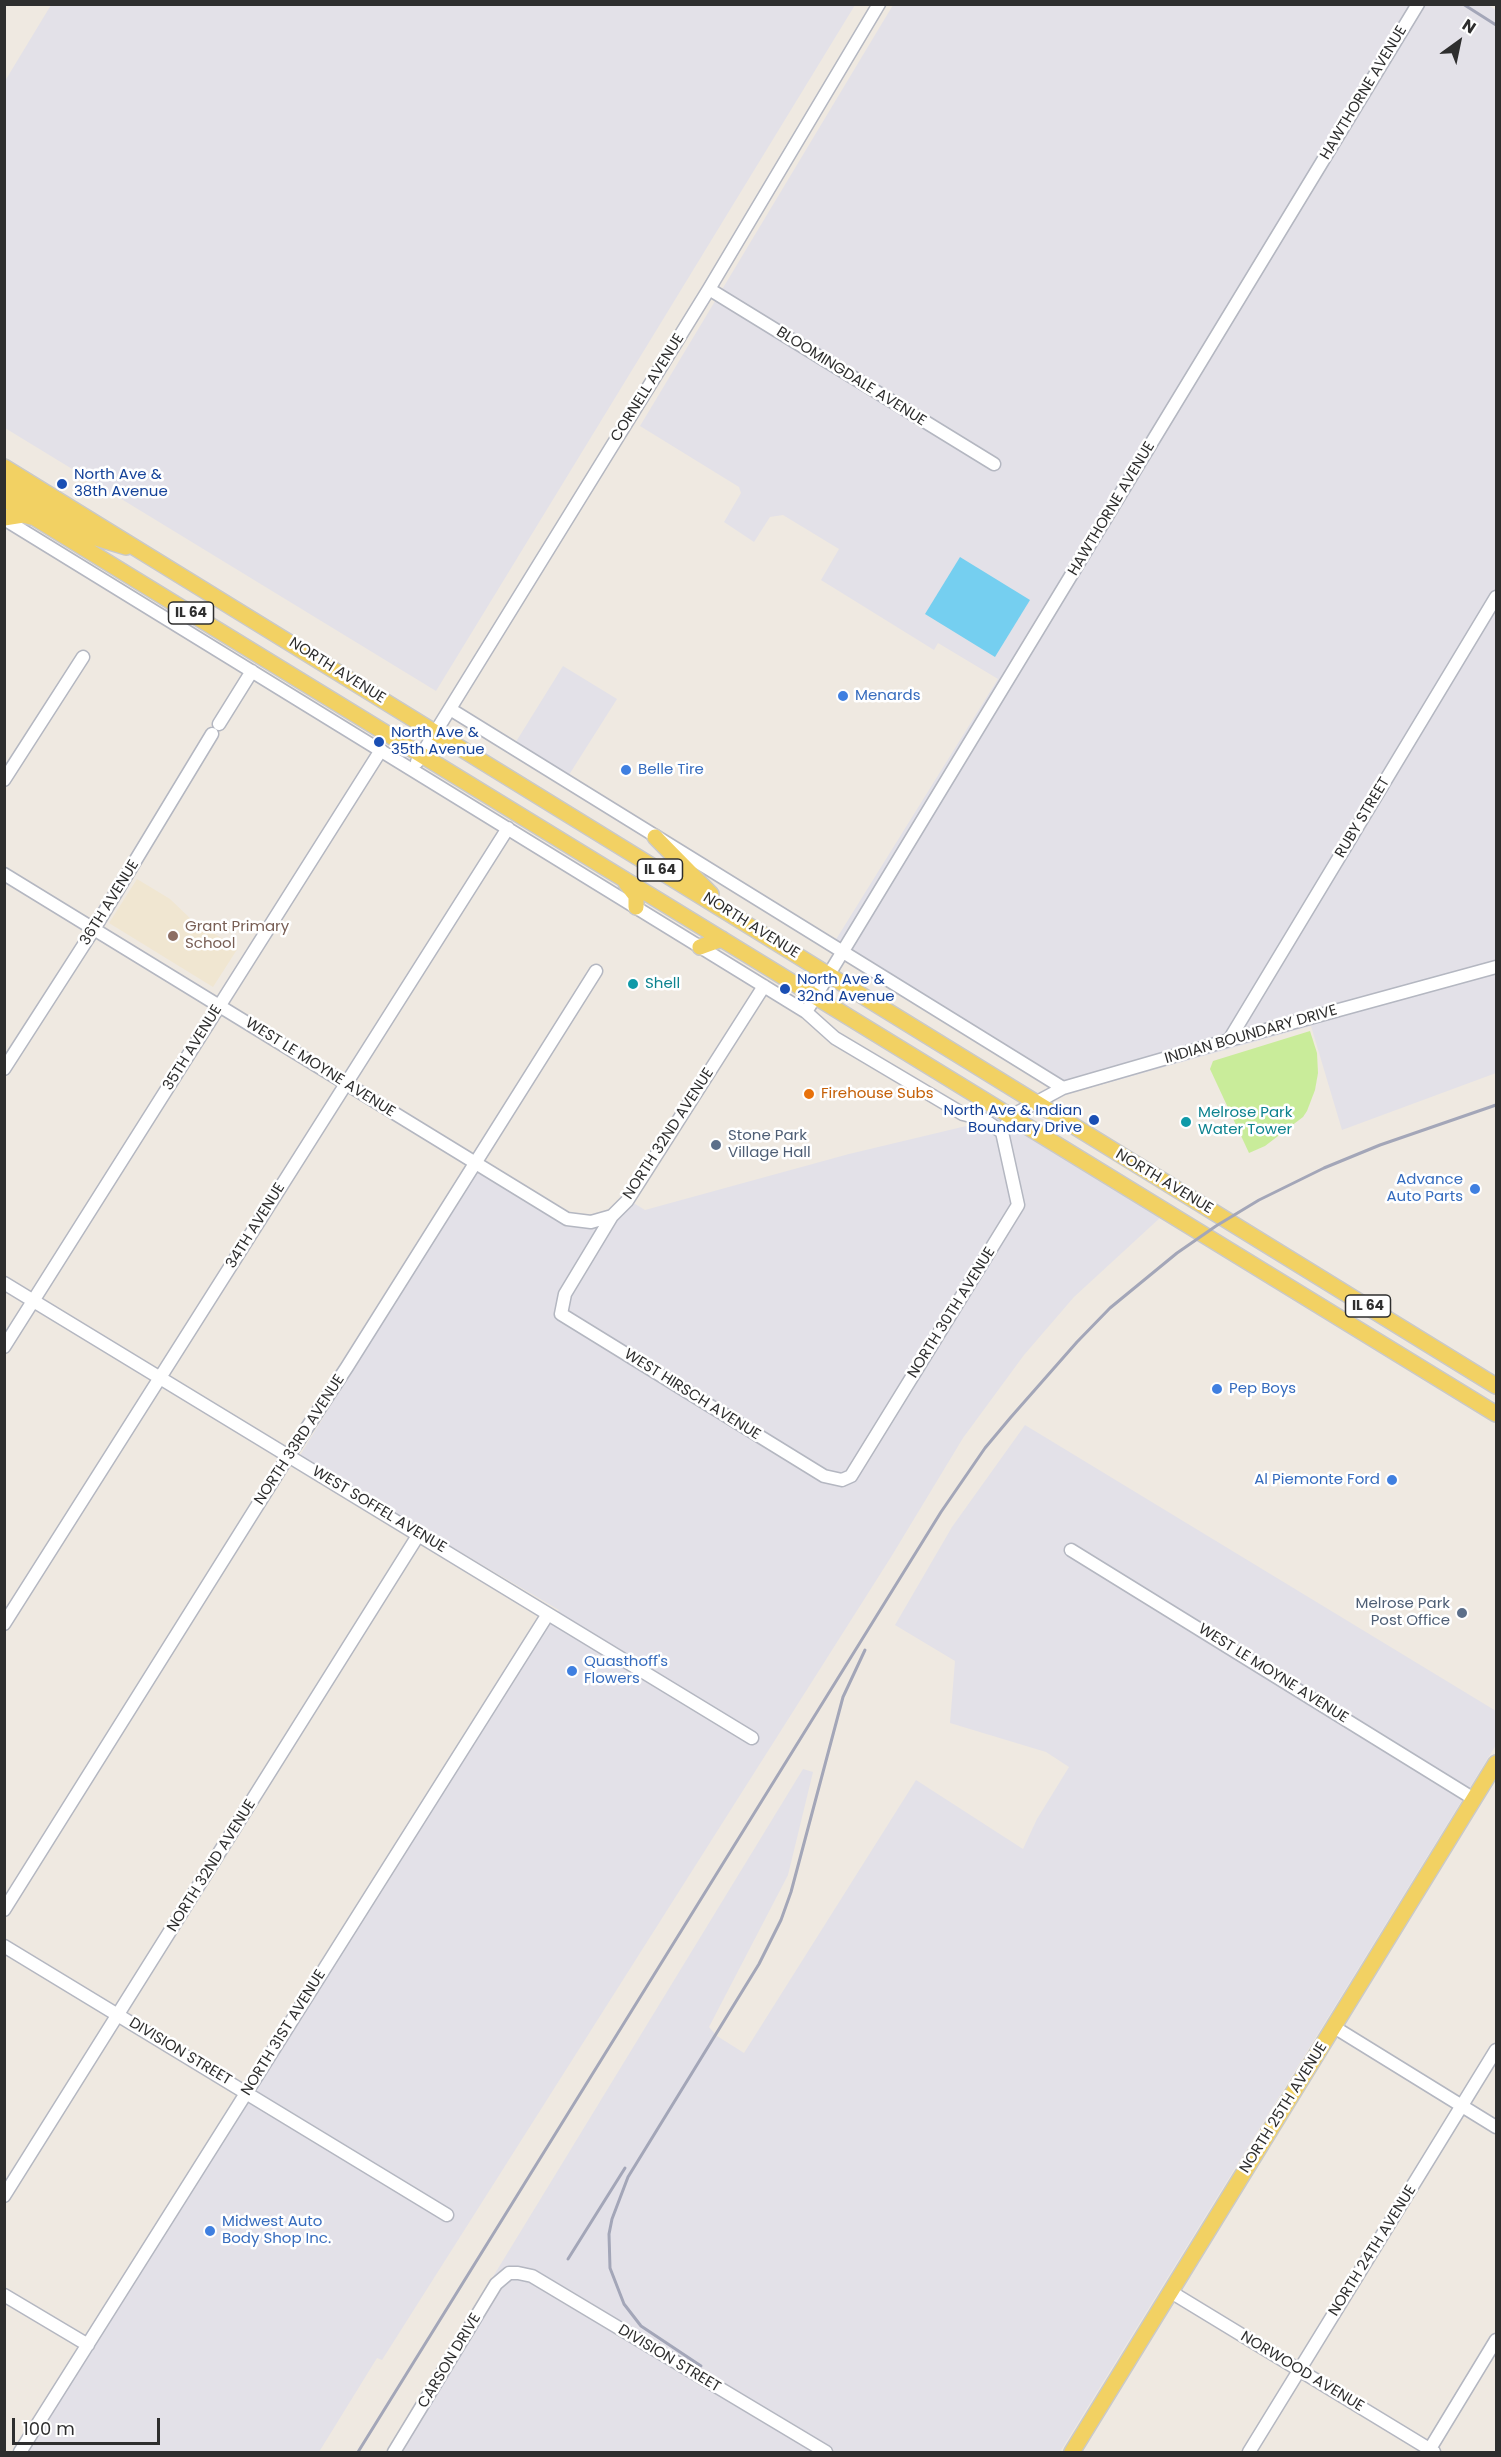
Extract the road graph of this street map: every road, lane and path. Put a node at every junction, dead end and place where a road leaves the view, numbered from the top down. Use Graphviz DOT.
graph roads {
  1 [pos="879,4"];
  2 [pos="1418,4"];
  3 [pos="709,289"];
  4 [pos="994,464"];
  5 [pos="6,471"];
  6 [pos="4,499"];
  7 [pos="4,518"];
  8 [pos="36,518"];
  9 [pos="1497,597"];
  10 [pos="83,657"];
  11 [pos="252,671"];
  12 [pos="450,709"];
  13 [pos="436,732"];
  14 [pos="381,750"];
  15 [pos="422,754"];
  16 [pos="413,769"];
  17 [pos="4,780"];
  18 [pos="508,828"];
  19 [pos="655,837"];
  20 [pos="4,874"];
  21 [pos="622,878"];
  22 [pos="633,911"];
  23 [pos="740,920"];
  24 [pos="94,929"];
  25 [pos="722,939"];
  26 [pos="700,947"];
  27 [pos="844,953"];
  28 [pos="1497,967"];
  29 [pos="596,971"];
  30 [pos="830,975"];
  31 [pos="764,986"];
  32 [pos="816,997"];
  33 [pos="219,1006"];
  34 [pos="806,1012"];
  35 [pos="1229,1040"];
  36 [pos="4,1069"];
  37 [pos="346,1084"];
  38 [pos="1063,1088"];
  39 [pos="1036,1103"];
  40 [pos="1011,1116"];
  41 [pos="1002,1132"];
  42 [pos="475,1164"];
  43 [pos="612,1216"];
  44 [pos="4,1283"];
  45 [pos="34,1300"];
  46 [pos="561,1314"];
  47 [pos="4,1347"];
  48 [pos="1462,1364"];
  49 [pos="160,1378"];
  50 [pos="1450,1385"];
  51 [pos="1497,1386"];
  52 [pos="1497,1414"];
  53 [pos="289,1455"];
  54 [pos="824,1476"];
  55 [pos="419,1534"];
  56 [pos="1071,1550"];
  57 [pos="548,1614"];
  58 [pos="4,1624"];
  59 [pos="752,1738"];
  60 [pos="1497,1763"];
  61 [pos="1474,1799"];
  62 [pos="4,1910"];
  63 [pos="4,1946"];
  64 [pos="119,2015"];
  65 [pos="1334,2027"];
  66 [pos="1497,2050"];
  67 [pos="247,2093"];
  68 [pos="1462,2106"];
  69 [pos="1497,2127"];
  70 [pos="4,2196"];
  71 [pos="447,2215"];
  72 [pos="509,2273"];
  73 [pos="1171,2292"];
  74 [pos="4,2295"];
  75 [pos="1497,2340"];
  76 [pos="88,2345"];
  77 [pos="1299,2370"];
  78 [pos="20,2452"];
  79 [pos="394,2452"];
  80 [pos="826,2452"];
  81 [pos="1072,2452"];
  82 [pos="1249,2452"];
  83 [pos="1430,2452"];
  1 -- 3 [label="street, CORNELL AVENUE"];
  2 -- 27 [label="street, HAWTHORNE AVENUE"];
  3 -- 4 [label="street, BLOOMINGDALE AVENUE"];
  3 -- 12 [label="street, CORNELL AVENUE"];
  5 -- 13 [label="main road, NORTH AVENUE / IL 64"];
  6 -- 8 [label="main road, NORTH AVENUE / IL 64"];
  7 -- 8 [label="main road"];
  7 -- 11 [label="street"];
  8 -- 15 [label="main road, NORTH AVENUE / IL 64"];
  9 -- 35 [label="street, RUBY STREET"];
  10 -- 17 [label="street"];
  11 -- 14 [label="street"];
  11 -- 24 [label="street, 36TH AVENUE"];
  12 -- 13 [label="street, CORNELL AVENUE"];
  12 -- 19 [label="street, NORTH AVENUE"];
  13 -- 15 [label="street, CORNELL AVENUE"];
  13 -- 23 [label="main road, NORTH AVENUE / IL 64"];
  14 -- 16 [label="street"];
  14 -- 33 [label="street, 35TH AVENUE"];
  15 -- 16 [label="street, CORNELL AVENUE"];
  15 -- 21 [label="main road, NORTH AVENUE / IL 64"];
  16 -- 18 [label="street"];
  18 -- 22 [label="street"];
  18 -- 37 [label="street, 34TH AVENUE"];
  19 -- 23 [label="main road"];
  19 -- 27 [label="street, NORTH AVENUE"];
  20 -- 24 [label="street, WEST LE MOYNE AVENUE"];
  21 -- 22 [label="main road"];
  21 -- 25 [label="main road, NORTH AVENUE / IL 64"];
  22 -- 26 [label="street"];
  23 -- 30 [label="main road, NORTH AVENUE / IL 64"];
  24 -- 33 [label="street, WEST LE MOYNE AVENUE"];
  24 -- 36 [label="street, 36TH AVENUE"];
  25 -- 26 [label="main road"];
  25 -- 32 [label="main road, NORTH AVENUE / IL 64"];
  26 -- 31 [label="street"];
  27 -- 30 [label="street, HAWTHORNE AVENUE"];
  27 -- 38 [label="street, NORTH AVENUE"];
  28 -- 35 [label="street, INDIAN BOUNDARY DRIVE"];
  29 -- 42 [label="street, NORTH 33RD AVENUE"];
  30 -- 32 [label="street, HAWTHORNE AVENUE"];
  30 -- 39 [label="main road, NORTH AVENUE / IL 64"];
  31 -- 34 [label="street"];
  31 -- 43 [label="street, NORTH 32ND AVENUE"];
  32 -- 34 [label="street, HAWTHORNE AVENUE"];
  32 -- 40 [label="main road, NORTH AVENUE / IL 64"];
  33 -- 37 [label="street, WEST LE MOYNE AVENUE"];
  33 -- 45 [label="street, 35TH AVENUE"];
  34 -- 41 [label="street"];
  35 -- 38 [label="street, INDIAN BOUNDARY DRIVE"];
  37 -- 42 [label="street, WEST LE MOYNE AVENUE"];
  37 -- 49 [label="street, 34TH AVENUE"];
  38 -- 39 [label="street, INDIAN BOUNDARY DRIVE"];
  39 -- 40 [label="street, INDIAN BOUNDARY DRIVE"];
  39 -- 48 [label="main road, NORTH AVENUE / IL 64"];
  40 -- 41 [label="street"];
  40 -- 50 [label="main road, NORTH AVENUE / IL 64"];
  41 -- 54 [label="street, NORTH 30TH AVENUE"];
  42 -- 43 [label="street, WEST LE MOYNE AVENUE"];
  42 -- 53 [label="street, NORTH 33RD AVENUE"];
  43 -- 46 [label="street, NORTH 32ND AVENUE"];
  44 -- 45 [label="street, WEST SOFFEL AVENUE"];
  45 -- 47 [label="street, 35TH AVENUE"];
  45 -- 49 [label="street, WEST SOFFEL AVENUE"];
  46 -- 54 [label="street, WEST HIRSCH AVENUE"];
  48 -- 50 [label="main road"];
  48 -- 51 [label="main road, NORTH AVENUE / IL 64"];
  49 -- 53 [label="street, WEST SOFFEL AVENUE"];
  49 -- 58 [label="street, 34TH AVENUE"];
  50 -- 52 [label="main road, NORTH AVENUE / IL 64"];
  53 -- 55 [label="street, WEST SOFFEL AVENUE"];
  53 -- 62 [label="street, NORTH 33RD AVENUE"];
  55 -- 57 [label="street, WEST SOFFEL AVENUE"];
  55 -- 64 [label="street, NORTH 32ND AVENUE"];
  56 -- 61 [label="street, WEST LE MOYNE AVENUE"];
  57 -- 59 [label="street, WEST SOFFEL AVENUE"];
  57 -- 67 [label="street, NORTH 31ST AVENUE"];
  60 -- 61 [label="main road, NORTH 25TH AVENUE"];
  61 -- 65 [label="main road, NORTH 25TH AVENUE"];
  63 -- 64 [label="street, DIVISION STREET"];
  64 -- 67 [label="street, DIVISION STREET"];
  64 -- 70 [label="street, NORTH 32ND AVENUE"];
  65 -- 68 [label="street"];
  65 -- 73 [label="main road, NORTH 25TH AVENUE"];
  66 -- 68 [label="street, NORTH 24TH AVENUE"];
  67 -- 71 [label="street, DIVISION STREET"];
  67 -- 76 [label="street, NORTH 31ST AVENUE"];
  68 -- 69 [label="street"];
  68 -- 77 [label="street, NORTH 24TH AVENUE"];
  72 -- 79 [label="street, CARSON DRIVE"];
  72 -- 80 [label="street, DIVISION STREET"];
  73 -- 77 [label="street, NORWOOD AVENUE"];
  73 -- 81 [label="main road, NORTH 25TH AVENUE"];
  74 -- 76 [label="street"];
  75 -- 83 [label="street"];
  76 -- 78 [label="street, NORTH 31ST AVENUE"];
  77 -- 82 [label="street, NORTH 24TH AVENUE"];
  77 -- 83 [label="street, NORWOOD AVENUE"];
}
